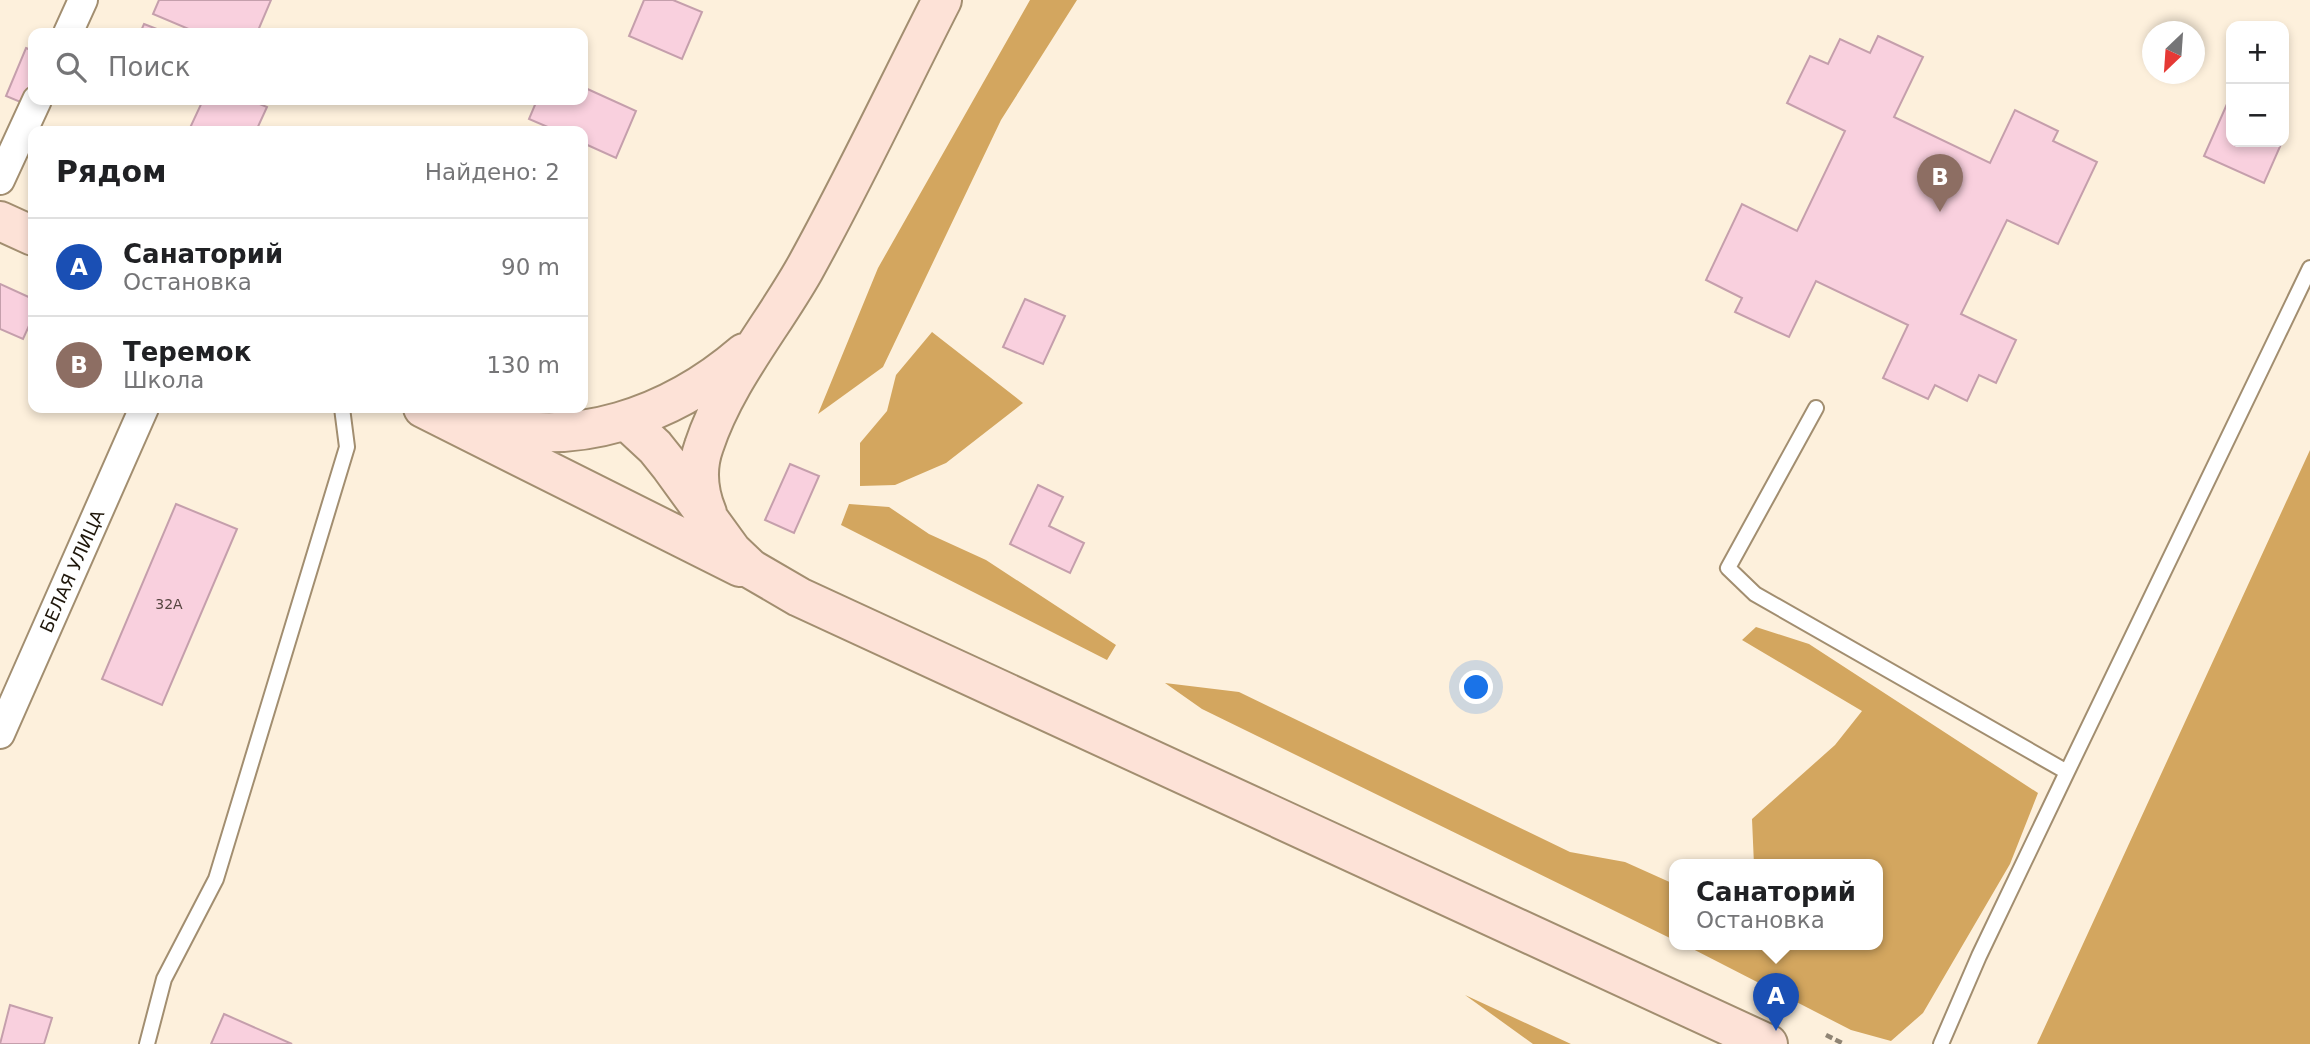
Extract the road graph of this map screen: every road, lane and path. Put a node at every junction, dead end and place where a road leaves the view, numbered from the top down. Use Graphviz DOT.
graph roads {
  1 [pos="83,0"];
  2 [pos="943,0"];
  3 [pos="70,28"];
  4 [pos="35,105"];
  5 [pos="0,180"];
  6 [pos="0,221"];
  7 [pos="28,234"];
  8 [pos="2310,268"];
  9 [pos="767,329"];
  10 [pos="1816,408"];
  11 [pos="142,413"];
  12 [pos="343,413"];
  13 [pos="433,413"];
  14 [pos="454,413"];
  15 [pos="612,424"];
  16 [pos="614,504"];
  17 [pos="718,532"];
  18 [pos="789,591"];
  19 [pos="0,734"];
  20 [pos="2067,772"];
  21 [pos="1826,1035"];
  22 [pos="1749,1040"];
  23 [pos="147,1044"];
  24 [pos="1844,1044"];
  25 [pos="1941,1044"];
  1 -- 3 [label="street"];
  2 -- 9 [label="street"];
  4 -- 5 [label="street"];
  6 -- 7 [label="street"];
  8 -- 20 [label="lane"];
  9 -- 15 [label="street"];
  9 -- 17 [label="street"];
  10 -- 20 [label="lane"];
  11 -- 19 [label="street, БЕЛАЯ УЛИЦА"];
  12 -- 23 [label="lane"];
  13 -- 16 [label="street"];
  14 -- 15 [label="street"];
  15 -- 16 [label="street"];
  15 -- 17 [label="street"];
  16 -- 18 [label="street"];
  17 -- 18 [label="street"];
  18 -- 22 [label="street"];
  20 -- 25 [label="lane"];
  21 -- 24 [label="path"];
}
